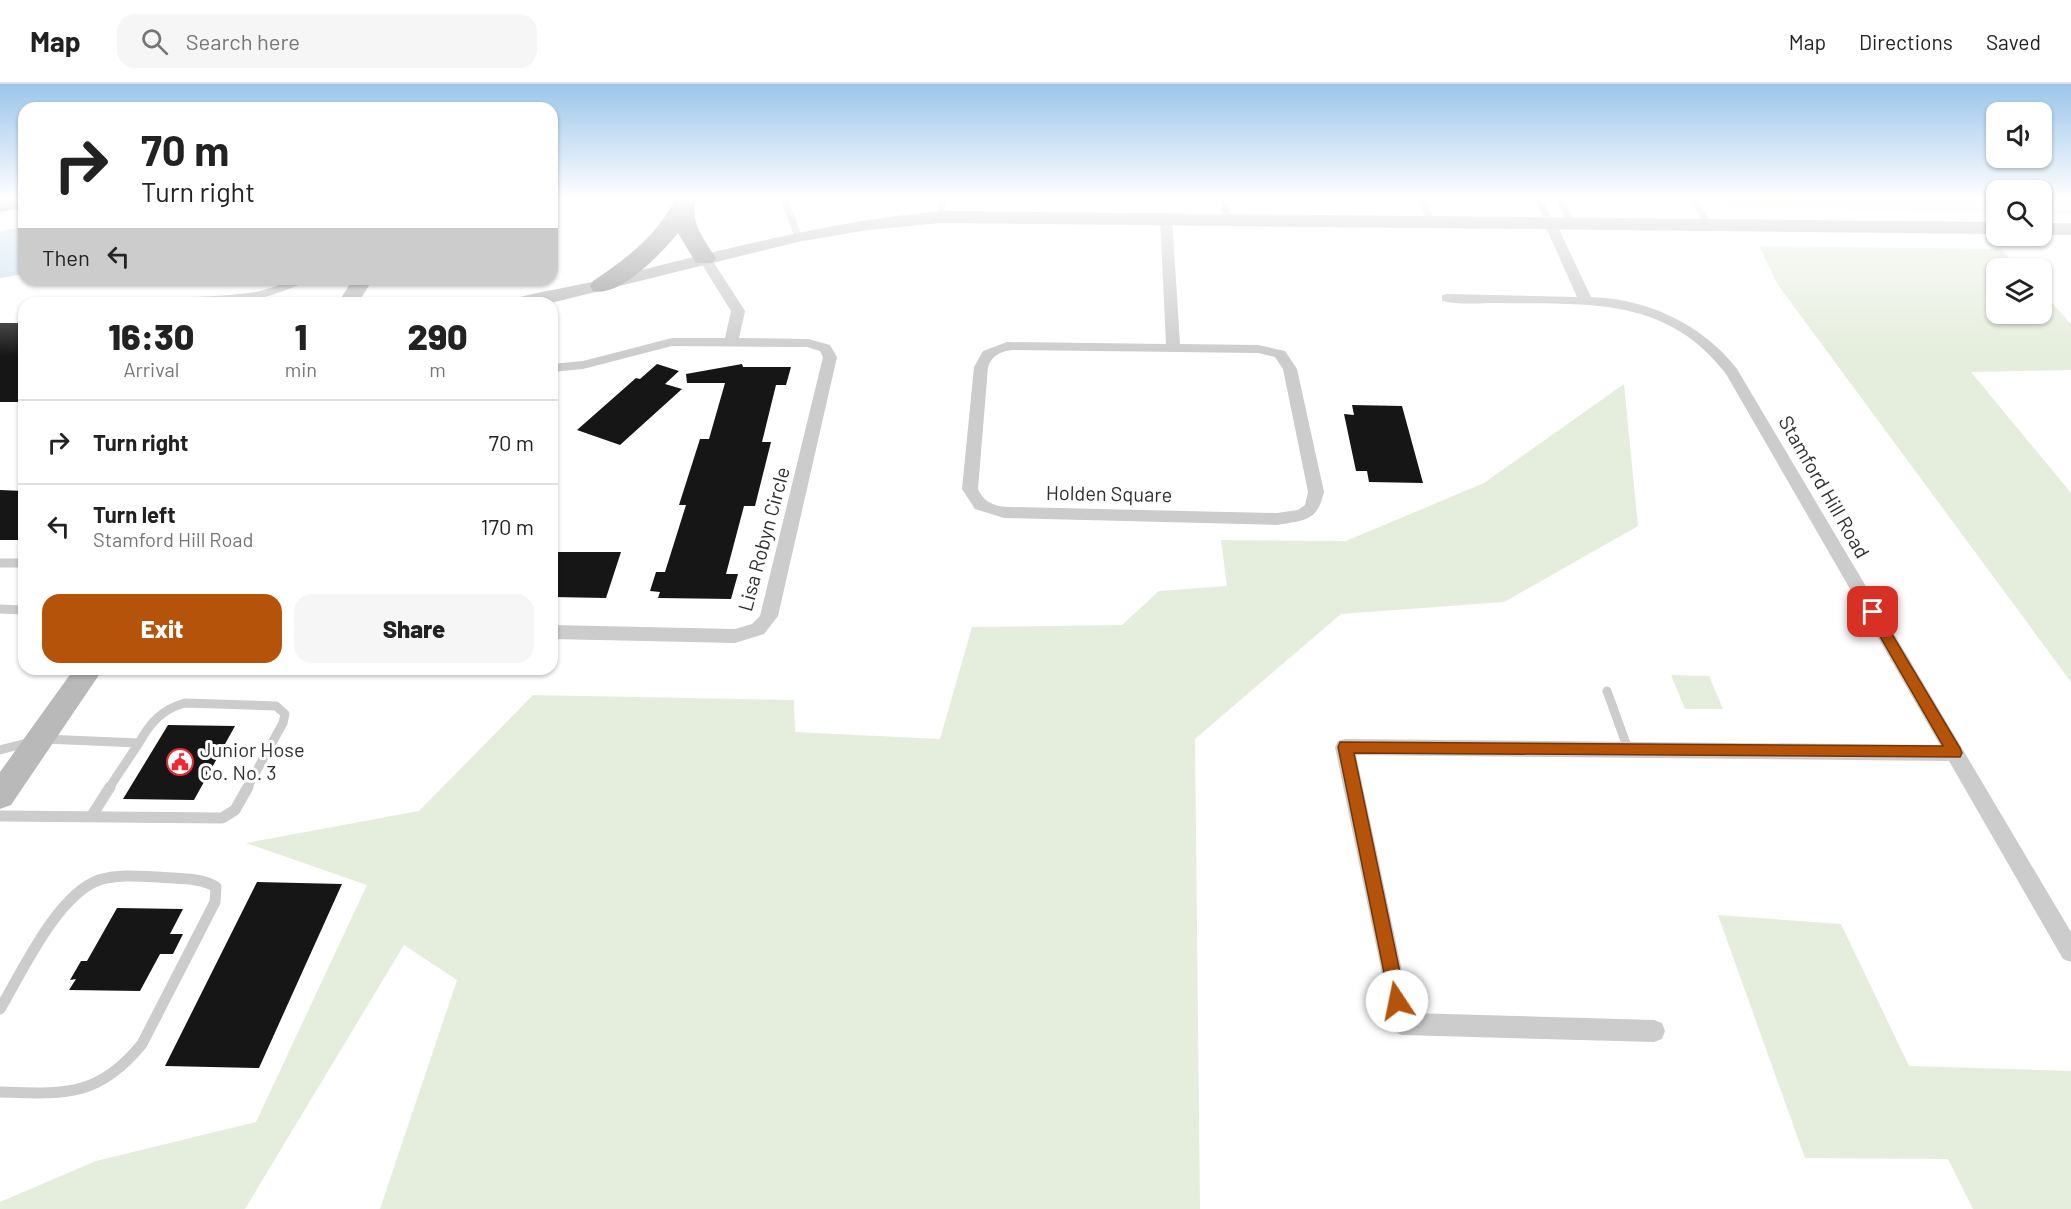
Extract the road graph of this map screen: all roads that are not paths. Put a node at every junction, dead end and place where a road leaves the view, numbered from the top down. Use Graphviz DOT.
graph roads {
  1 [pos="649,252"];
  2 [pos="700,252"];
  3 [pos="732,252"];
  4 [pos="1168,252"];
  5 [pos="1563,252"];
  6 [pos="704,258"];
  7 [pos="283,285"];
  8 [pos="602,286"];
  9 [pos="256,297"];
  10 [pos="548,297"];
  11 [pos="1447,298"];
  12 [pos="1585,299"];
  13 [pos="731,343"];
  14 [pos="1173,348"];
  15 [pos="558,367"];
  16 [pos="0,563"];
  17 [pos="18,563"];
  18 [pos="0,609"];
  19 [pos="18,610"];
  20 [pos="558,632"];
  21 [pos="85,675"];
  22 [pos="1607,691"];
  23 [pos="40,739"];
  24 [pos="139,743"];
  25 [pos="1628,749"];
  26 [pos="0,750"];
  27 [pos="1955,753"];
  28 [pos="1,799"];
  29 [pos="91,817"];
  30 [pos="2071,952"];
  31 [pos="0,1009"];
  32 [pos="1654,1031"];
  33 [pos="0,1092"];
  1 -- 8 [label="highway"];
  2 -- 6 [label="highway"];
  3 -- 6 [label="street"];
  4 -- 14 [label="street"];
  5 -- 12 [label="street"];
  6 -- 8 [label="street"];
  6 -- 13 [label="street"];
  7 -- 9 [label="lane"];
  8 -- 10 [label="street"];
  11 -- 12 [label="street, Stamford Hill Road"];
  12 -- 27 [label="street, Stamford Hill Road"];
  13 -- 15 [label="street, Lisa Robyn Circle"];
  13 -- 20 [label="street, Lisa Robyn Circle"];
  14 -- 14 [label="street, Holden Square"];
  16 -- 17 [label="lane"];
  18 -- 19 [label="lane"];
  21 -- 23 [label="street"];
  22 -- 25 [label="lane"];
  23 -- 24 [label="lane"];
  23 -- 26 [label="lane"];
  23 -- 28 [label="street"];
  24 -- 29 [label="lane"];
  24 -- 29 [label="lane"];
  25 -- 27 [label="street"];
  25 -- 32 [label="street"];
  27 -- 30 [label="street, Stamford Hill Road"];
  28 -- 29 [label="lane"];
  31 -- 33 [label="lane"];
}
